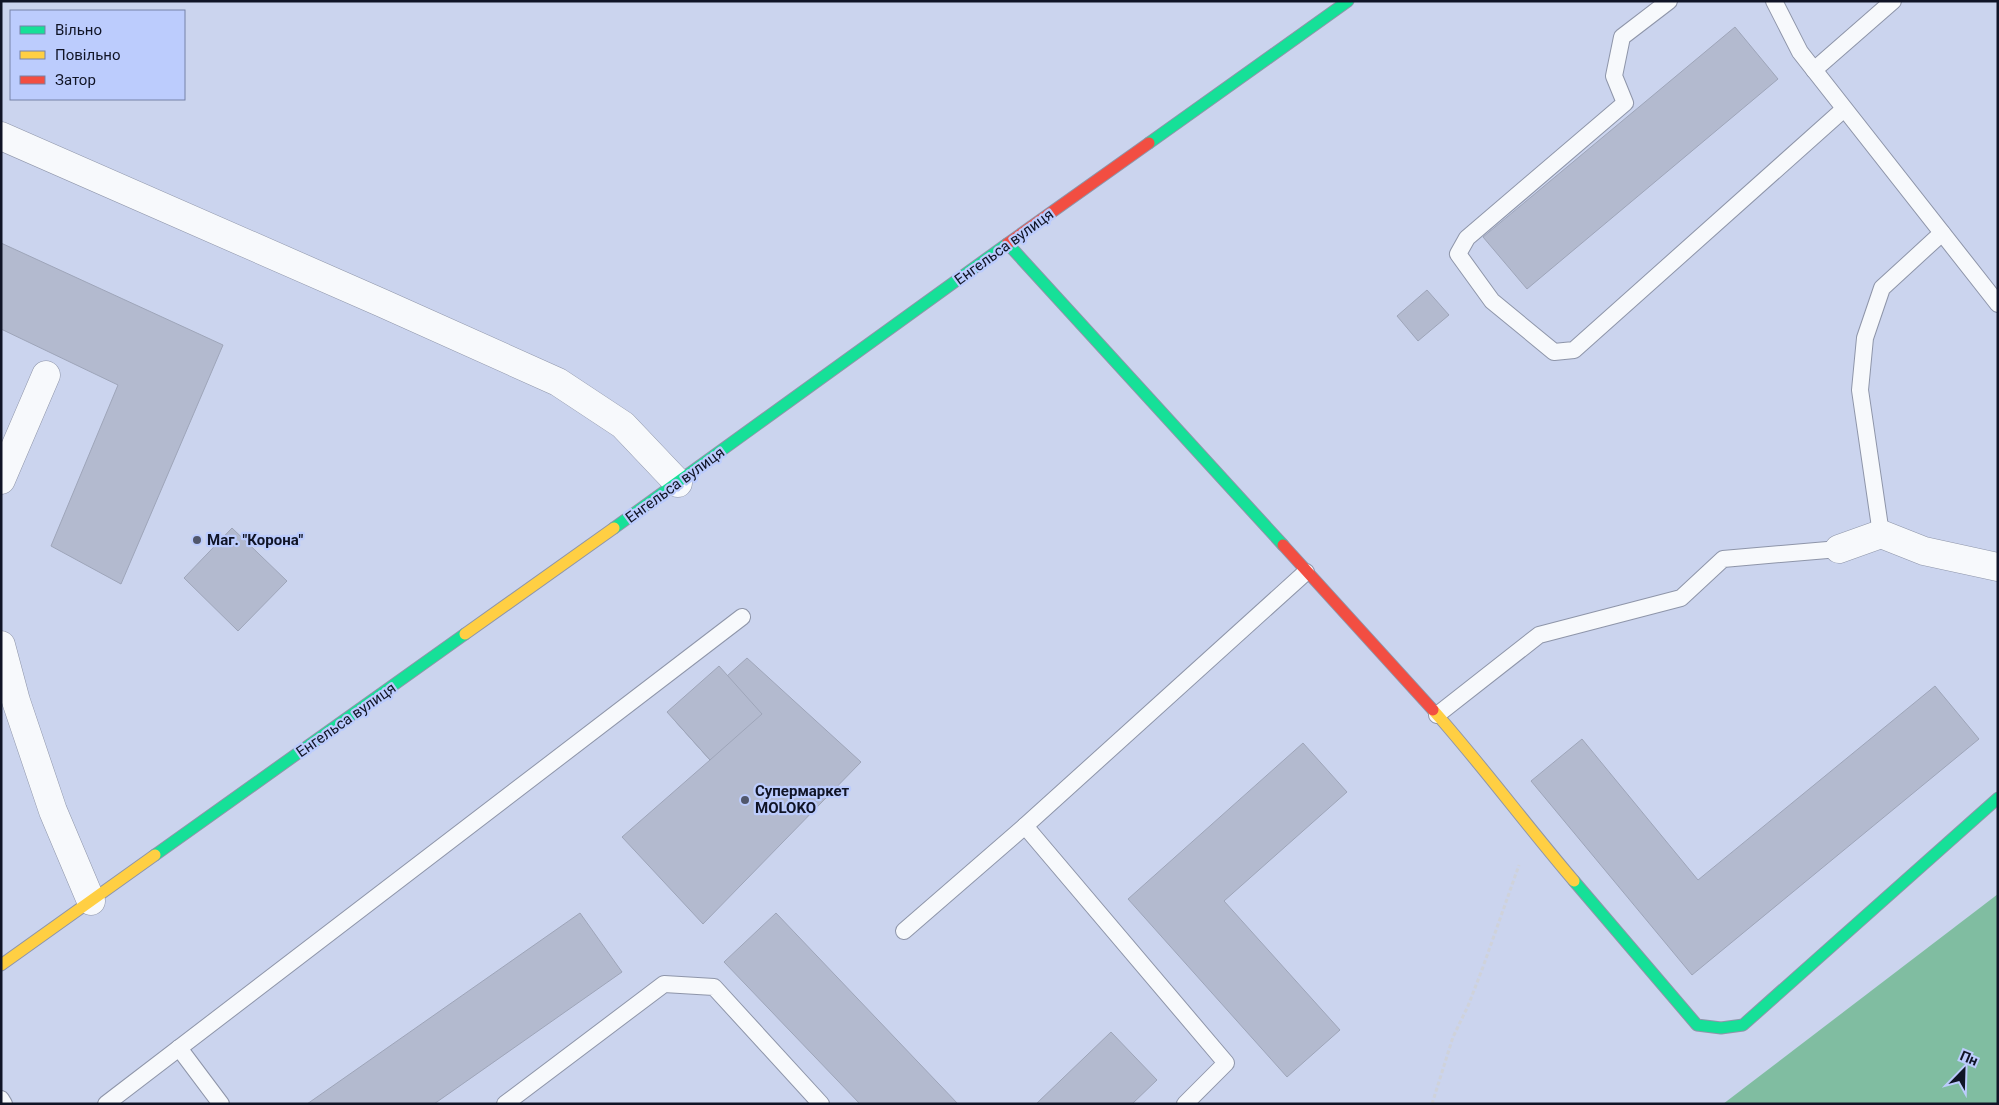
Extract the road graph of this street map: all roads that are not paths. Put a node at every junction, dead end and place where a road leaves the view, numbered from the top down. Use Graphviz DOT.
graph roads {
  1 [pos="1348,1"];
  2 [pos="1669,1"];
  3 [pos="1774,1"];
  4 [pos="1893,1"];
  5 [pos="1814,70"];
  6 [pos="1844,109"];
  7 [pos="1,136"];
  8 [pos="1942,233"];
  9 [pos="1008,244"];
  10 [pos="1998,304"];
  11 [pos="46,375"];
  12 [pos="1,480"];
  13 [pos="678,483"];
  14 [pos="1881,534"];
  15 [pos="1840,549"];
  16 [pos="1998,567"];
  17 [pos="1306,572"];
  18 [pos="742,617"];
  19 [pos="1,645"];
  20 [pos="1437,714"];
  21 [pos="1998,798"];
  22 [pos="1025,826"];
  23 [pos="91,901"];
  24 [pos="904,931"];
  25 [pos="1,966"];
  26 [pos="179,1048"];
  27 [pos="1,1099"];
  28 [pos="4,1104"];
  29 [pos="106,1104"];
  30 [pos="221,1104"];
  31 [pos="504,1104"];
  32 [pos="821,1104"];
  33 [pos="1185,1104"];
  1 -- 9 [label="street, Енгельса вулиця"];
  2 -- 6 [label="lane"];
  3 -- 5 [label="lane"];
  4 -- 5 [label="lane"];
  5 -- 6 [label="lane"];
  6 -- 8 [label="lane"];
  7 -- 13 [label="street"];
  8 -- 10 [label="lane"];
  8 -- 14 [label="lane"];
  9 -- 13 [label="street, Енгельса вулиця"];
  9 -- 17 [label="street"];
  11 -- 12 [label="street"];
  13 -- 23 [label="street, Енгельса вулиця"];
  14 -- 15 [label="street"];
  14 -- 16 [label="street"];
  15 -- 20 [label="lane"];
  17 -- 20 [label="street"];
  17 -- 22 [label="lane"];
  18 -- 26 [label="lane"];
  19 -- 23 [label="street"];
  20 -- 21 [label="street"];
  22 -- 24 [label="lane"];
  22 -- 33 [label="lane"];
  23 -- 25 [label="street, Енгельса вулиця"];
  26 -- 29 [label="lane"];
  26 -- 30 [label="lane"];
  27 -- 28 [label="lane"];
  31 -- 32 [label="lane"];
}
